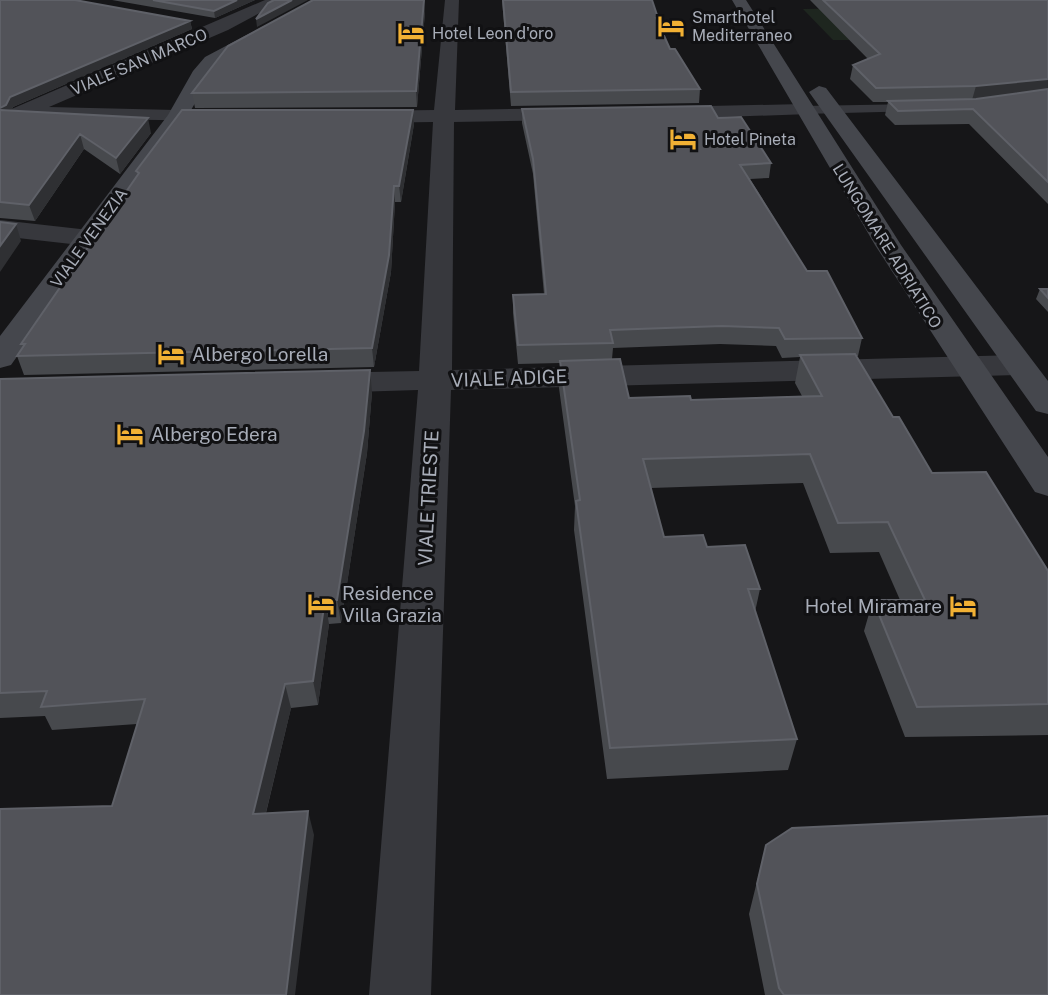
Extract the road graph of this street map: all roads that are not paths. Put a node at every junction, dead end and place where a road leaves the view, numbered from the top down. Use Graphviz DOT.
graph roads {
  1 [pos="277,0"];
  2 [pos="739,0"];
  3 [pos="762,0"];
  4 [pos="447,3"];
  5 [pos="325,4"];
  6 [pos="196,22"];
  7 [pos="222,27"];
  8 [pos="0,98"];
  9 [pos="934,108"];
  10 [pos="30,109"];
  11 [pos="803,110"];
  12 [pos="831,110"];
  13 [pos="642,113"];
  14 [pos="602,114"];
  15 [pos="444,116"];
  16 [pos="177,117"];
  17 [pos="341,117"];
  18 [pos="237,118"];
  19 [pos="0,121"];
  20 [pos="0,228"];
  21 [pos="89,238"];
  22 [pos="0,358"];
  23 [pos="1018,365"];
  24 [pos="965,367"];
  25 [pos="435,381"];
  26 [pos="288,383"];
  27 [pos="1048,404"];
  28 [pos="1048,484"];
  29 [pos="400,995"];
  1 -- 7 [label="street, VIALE SAN MARCO"];
  2 -- 11 [label="street, LUNGOMARE ADRIATICO"];
  3 -- 12 [label="street, LUNGOMARE ADRIATICO"];
  4 -- 15 [label="street, VIALE TRIESTE"];
  5 -- 16 [label="street, VIALE SAN MARCO"];
  6 -- 7 [label="street"];
  7 -- 10 [label="street, VIALE SAN MARCO"];
  8 -- 10 [label="street"];
  9 -- 12 [label="lane"];
  10 -- 16 [label="street"];
  10 -- 19 [label="street, VIALE SAN MARCO"];
  11 -- 12 [label="lane"];
  11 -- 13 [label="street"];
  11 -- 24 [label="street, LUNGOMARE ADRIATICO"];
  12 -- 23 [label="street, LUNGOMARE ADRIATICO"];
  14 -- 15 [label="street"];
  15 -- 17 [label="street"];
  15 -- 25 [label="street, VIALE TRIESTE"];
  16 -- 18 [label="street"];
  16 -- 21 [label="street, VIALE VENEZIA"];
  20 -- 21 [label="street"];
  21 -- 22 [label="street, VIALE VENEZIA"];
  23 -- 24 [label="street, VIALE ADIGE"];
  23 -- 27 [label="street, LUNGOMARE ADRIATICO"];
  24 -- 25 [label="street, VIALE ADIGE"];
  24 -- 28 [label="street, LUNGOMARE ADRIATICO"];
  25 -- 26 [label="street, VIALE ADIGE"];
  25 -- 29 [label="street, VIALE TRIESTE"];
}
